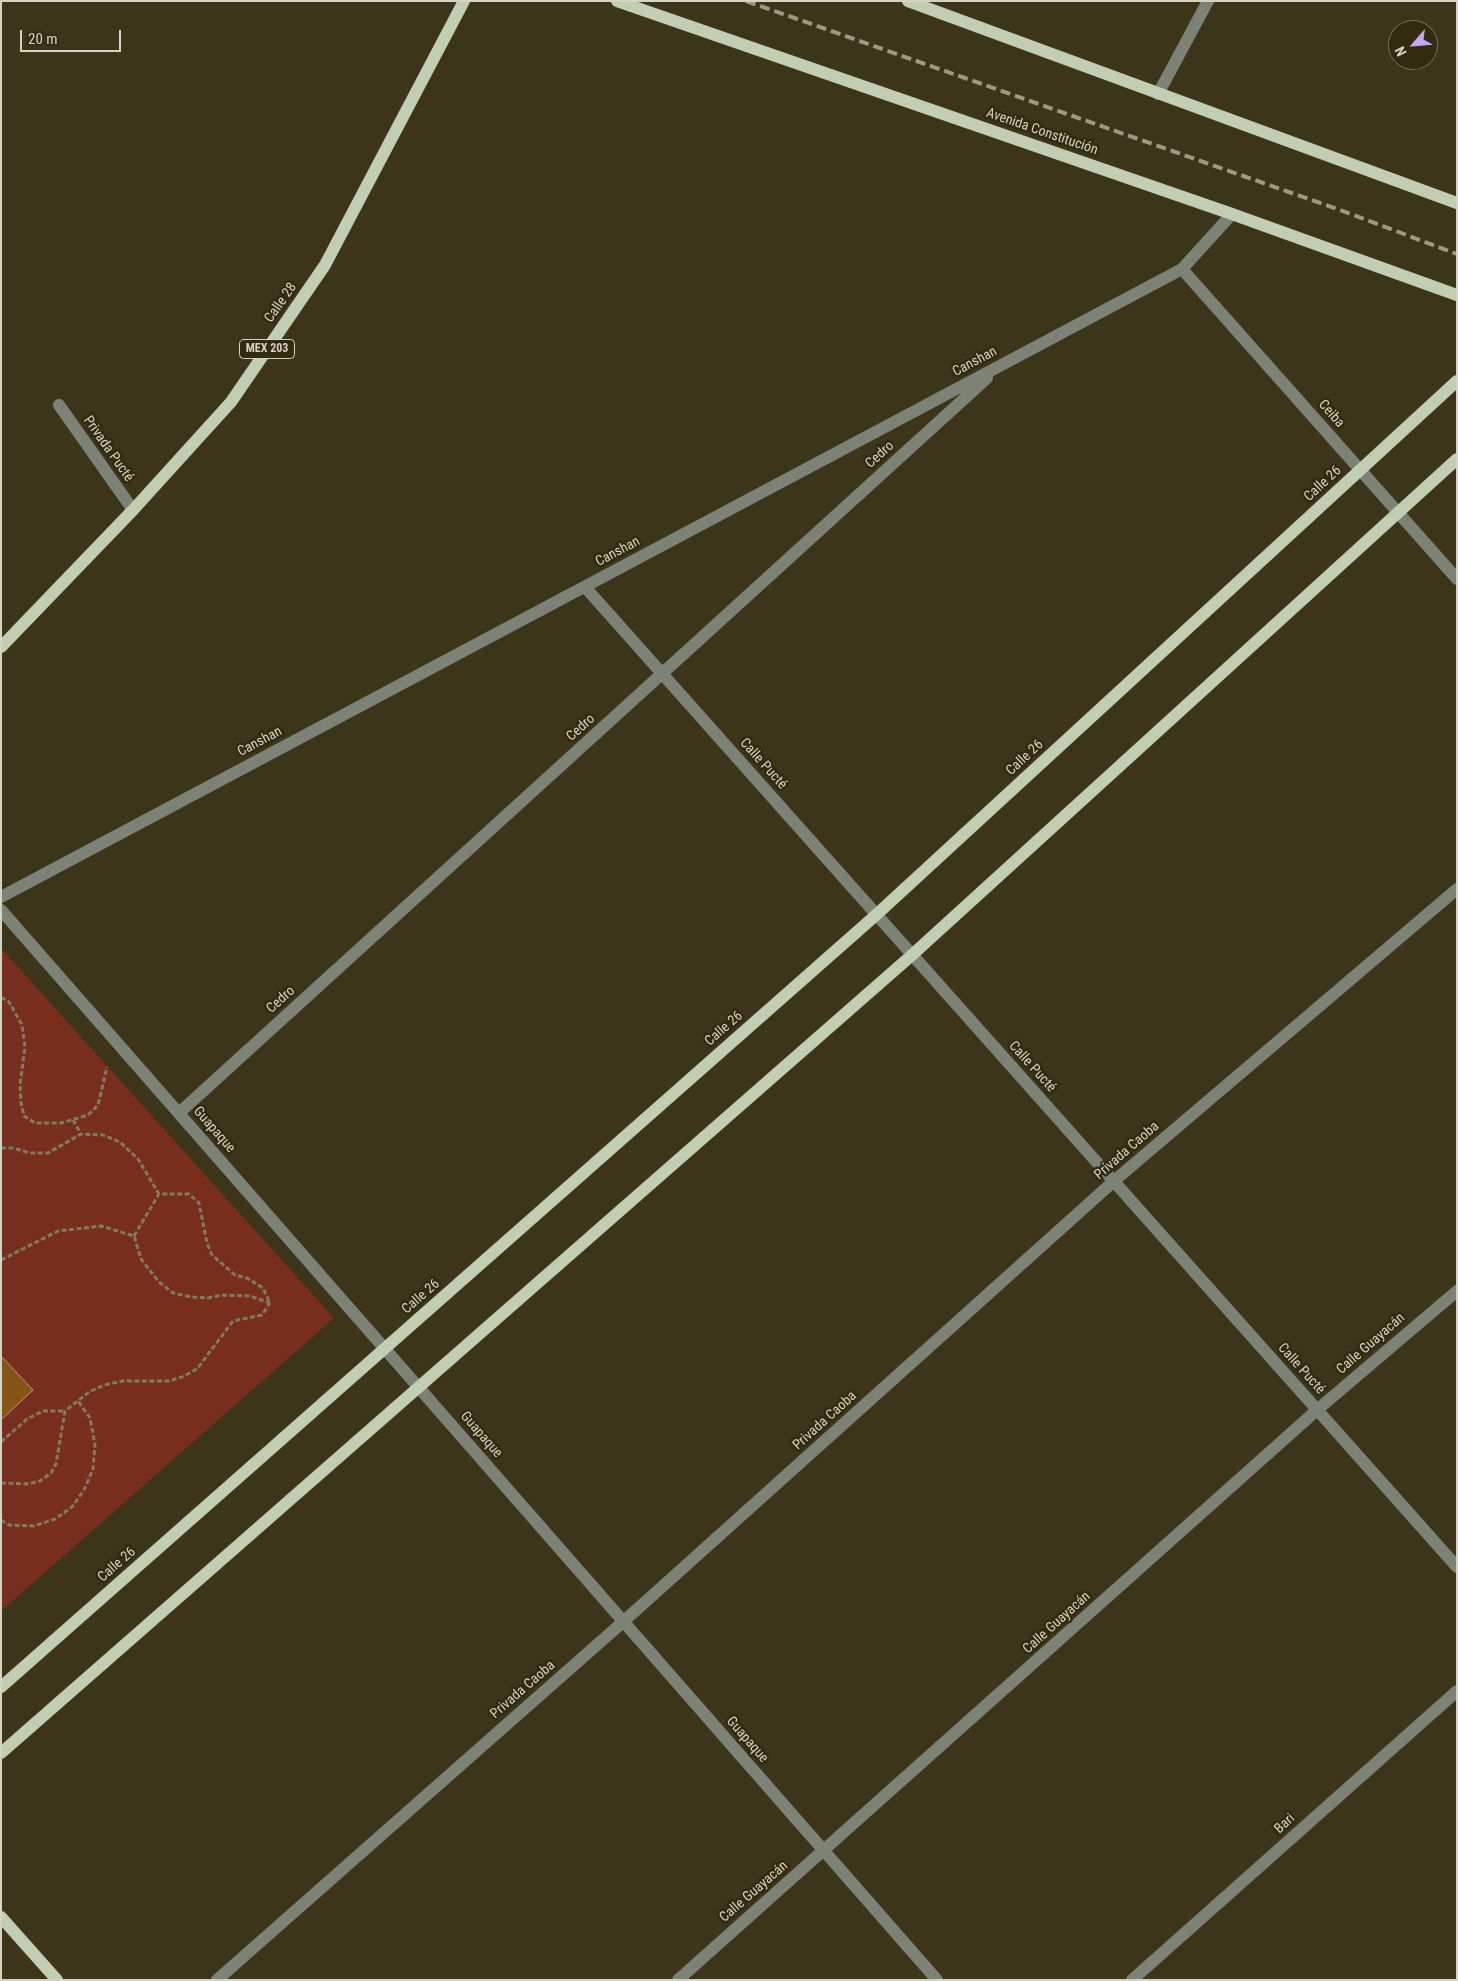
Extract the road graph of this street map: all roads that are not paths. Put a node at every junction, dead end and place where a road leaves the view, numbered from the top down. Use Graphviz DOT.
graph roads {
  1 [pos="464,1"];
  2 [pos="617,1"];
  3 [pos="908,1"];
  4 [pos="1208,1"];
  5 [pos="1158,94"];
  6 [pos="1457,203"];
  7 [pos="1232,214"];
  8 [pos="1182,269"];
  9 [pos="1457,295"];
  10 [pos="1002,364"];
  11 [pos="1457,381"];
  12 [pos="59,406"];
  13 [pos="1457,459"];
  14 [pos="1360,470"];
  15 [pos="133,510"];
  16 [pos="1398,512"];
  17 [pos="1457,579"];
  18 [pos="585,587"];
  19 [pos="1,647"];
  20 [pos="662,674"];
  21 [pos="1457,889"];
  22 [pos="1,897"];
  23 [pos="1,910"];
  24 [pos="876,915"];
  25 [pos="912,955"];
  26 [pos="179,1113"];
  27 [pos="1114,1182"];
  28 [pos="1457,1291"];
  29 [pos="385,1348"];
  30 [pos="420,1387"];
  31 [pos="1317,1410"];
  32 [pos="1457,1567"];
  33 [pos="624,1621"];
  34 [pos="1,1687"];
  35 [pos="1457,1691"];
  36 [pos="1,1754"];
  37 [pos="824,1851"];
  38 [pos="1,1917"];
  39 [pos="57,1980"];
  40 [pos="217,1980"];
  41 [pos="678,1980"];
  42 [pos="937,1980"];
  43 [pos="1132,1980"];
  1 -- 15 [label="main road, Calle 28 / MEX 203"];
  2 -- 7 [label="main road, Avenida Constitución"];
  3 -- 5 [label="main road"];
  4 -- 5 [label="street"];
  5 -- 6 [label="main road"];
  7 -- 8 [label="street, Canshan"];
  7 -- 9 [label="main road, Avenida Constitución"];
  8 -- 10 [label="street, Canshan"];
  8 -- 14 [label="street, Ceiba"];
  10 -- 18 [label="street, Canshan"];
  10 -- 20 [label="street, Cedro"];
  11 -- 14 [label="main road, Calle 26"];
  12 -- 15 [label="street, Privada Pucté"];
  13 -- 16 [label="main road"];
  14 -- 16 [label="street, Ceiba"];
  14 -- 24 [label="main road, Calle 26"];
  15 -- 19 [label="main road, Calle 28 / MEX 203"];
  16 -- 17 [label="street, Ceiba"];
  16 -- 25 [label="main road"];
  18 -- 20 [label="street, Calle Pucté"];
  18 -- 22 [label="street, Canshan"];
  20 -- 24 [label="street, Calle Pucté"];
  20 -- 26 [label="street, Cedro"];
  21 -- 27 [label="street, Privada Caoba"];
  23 -- 26 [label="street, Guapaque"];
  24 -- 25 [label="street, Calle Pucté"];
  24 -- 29 [label="main road, Calle 26"];
  25 -- 27 [label="street, Calle Pucté"];
  25 -- 30 [label="main road"];
  26 -- 29 [label="street, Guapaque"];
  27 -- 31 [label="street, Calle Pucté"];
  27 -- 33 [label="street, Privada Caoba"];
  28 -- 31 [label="street, Calle Guayacán"];
  29 -- 30 [label="street, Guapaque"];
  29 -- 34 [label="main road, Calle 26"];
  30 -- 33 [label="street, Guapaque"];
  30 -- 36 [label="main road"];
  31 -- 32 [label="street, Calle Pucté"];
  31 -- 37 [label="street, Calle Guayacán"];
  33 -- 37 [label="street, Guapaque"];
  33 -- 40 [label="street, Privada Caoba"];
  35 -- 43 [label="street, Bari"];
  37 -- 41 [label="street, Calle Guayacán"];
  37 -- 42 [label="street, Guapaque"];
  38 -- 39 [label="main road"];
}
